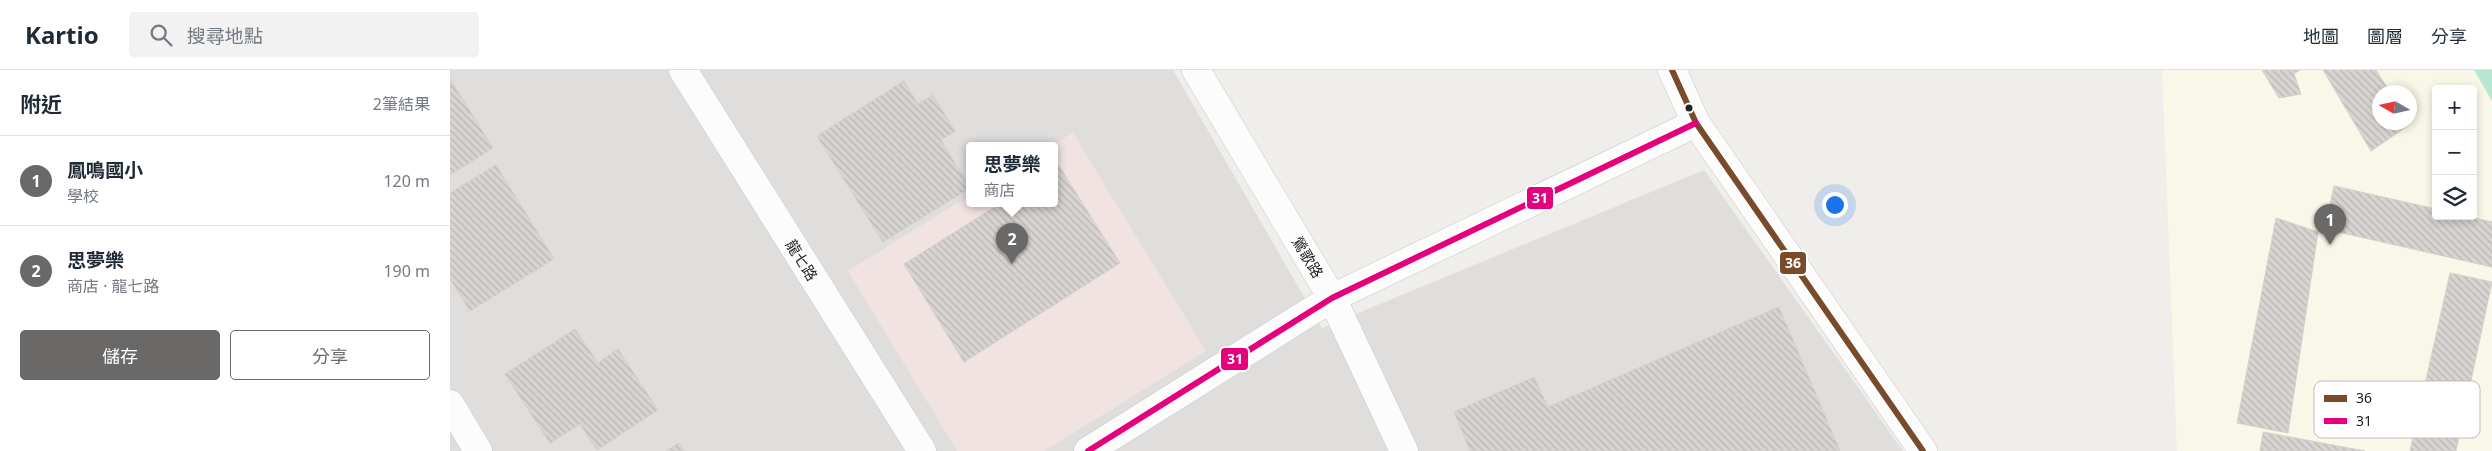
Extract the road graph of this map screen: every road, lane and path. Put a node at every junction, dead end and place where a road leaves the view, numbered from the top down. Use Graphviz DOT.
graph roads {
  1 [pos="683,70"];
  2 [pos="1196,70"];
  3 [pos="1672,70"];
  4 [pos="1696,123"];
  5 [pos="1332,298"];
  6 [pos="450,404"];
  7 [pos="478,451"];
  8 [pos="922,451"];
  9 [pos="1088,451"];
  10 [pos="1404,451"];
  11 [pos="1923,451"];
  1 -- 8 [label="street, 龍七路"];
  2 -- 5 [label="street, 鶯歌路"];
  3 -- 4 [label="street"];
  4 -- 5 [label="street"];
  4 -- 11 [label="street"];
  5 -- 9 [label="street"];
  5 -- 10 [label="street, 鶯歌路"];
  6 -- 7 [label="street"];
}
